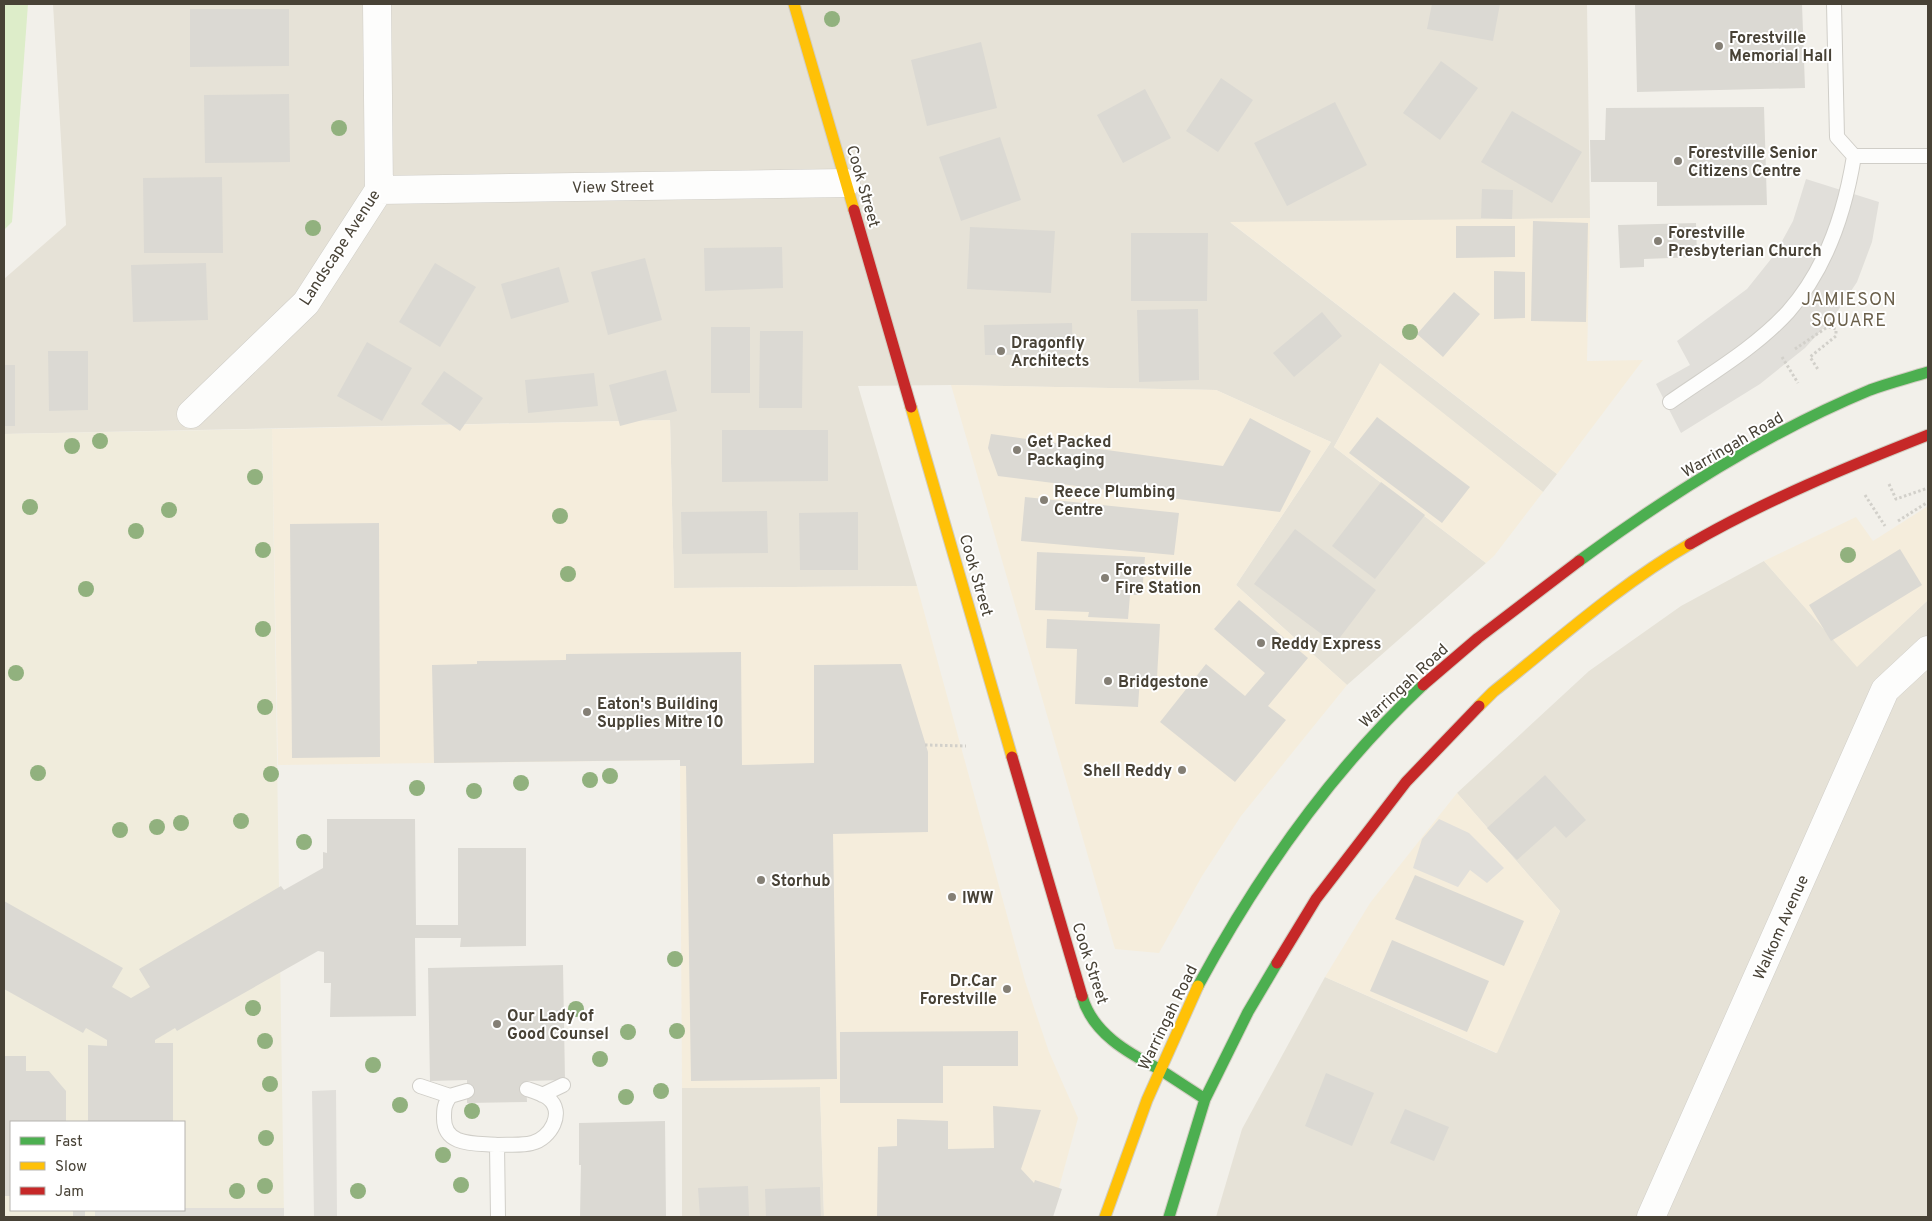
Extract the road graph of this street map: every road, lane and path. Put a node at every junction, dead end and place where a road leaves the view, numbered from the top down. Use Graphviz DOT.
graph roads {
  1 [pos="377,4"];
  2 [pos="794,4"];
  3 [pos="1834,4"];
  4 [pos="1854,156"];
  5 [pos="1928,156"];
  6 [pos="846,183"];
  7 [pos="379,190"];
  8 [pos="1794,349"];
  9 [pos="1782,357"];
  10 [pos="1819,371"];
  11 [pos="1928,372"];
  12 [pos="1798,383"];
  13 [pos="1670,402"];
  14 [pos="191,414"];
  15 [pos="1928,435"];
  16 [pos="1889,484"];
  17 [pos="1928,488"];
  18 [pos="1865,495"];
  19 [pos="1928,502"];
  20 [pos="1898,521"];
  21 [pos="1885,526"];
  22 [pos="1928,650"];
  23 [pos="925,745"];
  24 [pos="966,746"];
  25 [pos="1159,1069"];
  26 [pos="563,1085"];
  27 [pos="420,1086"];
  28 [pos="527,1089"];
  29 [pos="467,1091"];
  30 [pos="542,1095"];
  31 [pos="450,1096"];
  32 [pos="1206,1099"];
  33 [pos="496,1145"];
  34 [pos="498,1217"];
  35 [pos="1105,1217"];
  36 [pos="1169,1217"];
  37 [pos="1651,1217"];
  1 -- 7 [label="street, Landscape Avenue"];
  2 -- 6 [label="main road, Cook Street"];
  3 -- 4 [label="lane"];
  4 -- 5 [label="lane"];
  4 -- 13 [label="lane"];
  6 -- 7 [label="street, View Street"];
  6 -- 25 [label="main road, Cook Street"];
  7 -- 14 [label="street, Landscape Avenue"];
  8 -- 10 [label="path"];
  9 -- 12 [label="path"];
  11 -- 25 [label="main road, Warringah Road"];
  15 -- 32 [label="main road"];
  16 -- 17 [label="path"];
  18 -- 21 [label="path"];
  19 -- 20 [label="path"];
  22 -- 37 [label="street, Walkom Avenue"];
  23 -- 24 [label="path"];
  25 -- 32 [label="main road, Cook Street"];
  25 -- 35 [label="main road, Warringah Road"];
  26 -- 30 [label="lane"];
  27 -- 31 [label="lane"];
  28 -- 30 [label="lane"];
  29 -- 31 [label="lane"];
  30 -- 33 [label="lane"];
  31 -- 33 [label="lane"];
  32 -- 36 [label="main road"];
  33 -- 34 [label="lane"];
}
